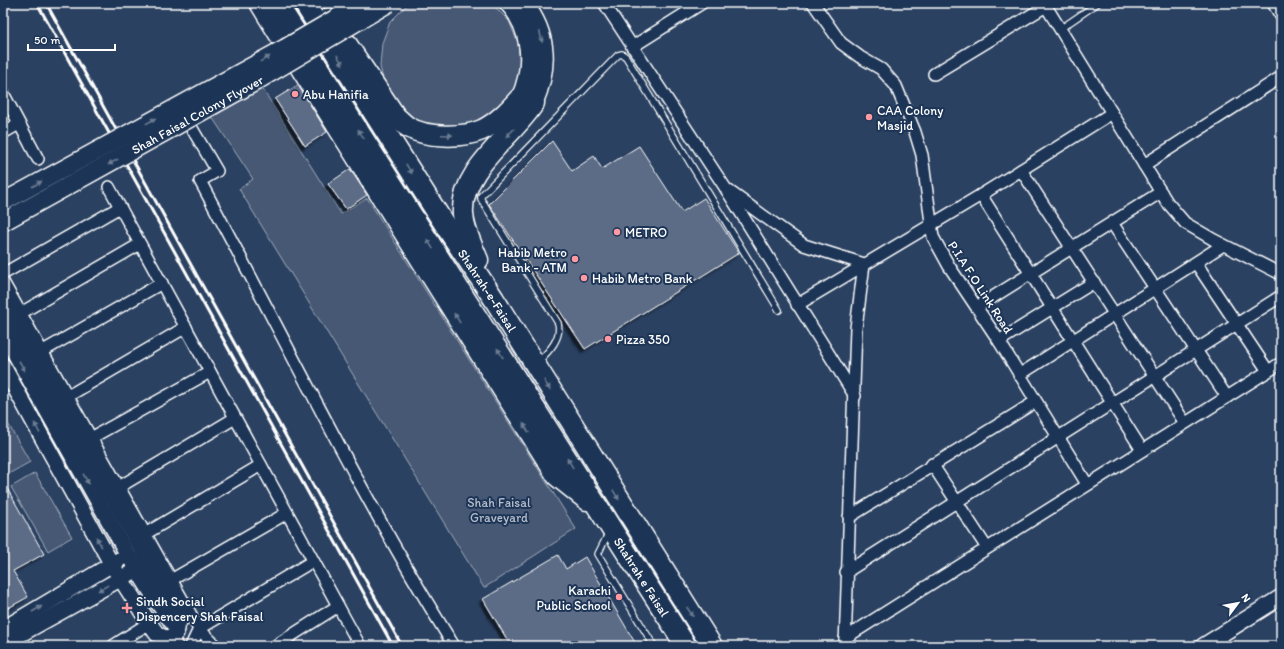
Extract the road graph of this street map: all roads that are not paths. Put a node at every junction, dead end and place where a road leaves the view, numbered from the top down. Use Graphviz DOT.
graph roads {
  1 [pos="260,3"];
  2 [pos="277,3"];
  3 [pos="304,3"];
  4 [pos="319,3"];
  5 [pos="362,3"];
  6 [pos="390,3"];
  7 [pos="508,3"];
  8 [pos="524,3"];
  9 [pos="605,3"];
  10 [pos="702,3"];
  11 [pos="813,3"];
  12 [pos="1098,3"];
  13 [pos="1273,3"];
  14 [pos="1045,4"];
  15 [pos="1281,16"];
  16 [pos="1060,29"];
  17 [pos="632,47"];
  18 [pos="291,53"];
  19 [pos="934,74"];
  20 [pos="1281,77"];
  21 [pos="3,93"];
  22 [pos="527,100"];
  23 [pos="1112,113"];
  24 [pos="187,120"];
  25 [pos="19,124"];
  26 [pos="3,133"];
  27 [pos="38,159"];
  28 [pos="1144,165"];
  29 [pos="1021,170"];
  30 [pos="109,187"];
  31 [pos="726,189"];
  32 [pos="1161,192"];
  33 [pos="981,195"];
  34 [pos="3,202"];
  35 [pos="120,207"];
  36 [pos="3,222"];
  37 [pos="932,222"];
  38 [pos="1112,223"];
  39 [pos="140,244"];
  40 [pos="1224,245"];
  41 [pos="1072,248"];
  42 [pos="1196,263"];
  43 [pos="864,264"];
  44 [pos="3,274"];
  45 [pos="1031,274"];
  46 [pos="1281,274"];
  47 [pos="3,282"];
  48 [pos="1094,282"];
  49 [pos="162,283"];
  50 [pos="1155,289"];
  51 [pos="1281,296"];
  52 [pos="494,299"];
  53 [pos="3,304"];
  54 [pos="797,305"];
  55 [pos="977,307"];
  56 [pos="1052,308"];
  57 [pos="779,310"];
  58 [pos="21,313"];
  59 [pos="1115,315"];
  60 [pos="1237,324"];
  61 [pos="186,327"];
  62 [pos="3,332"];
  63 [pos="999,341"];
  64 [pos="1073,341"];
  65 [pos="1196,350"];
  66 [pos="42,351"];
  67 [pos="1281,363"];
  68 [pos="535,365"];
  69 [pos="3,366"];
  70 [pos="1268,371"];
  71 [pos="210,372"];
  72 [pos="1019,375"];
  73 [pos="1154,376"];
  74 [pos="68,396"];
  75 [pos="855,396"];
  76 [pos="1227,397"];
  77 [pos="1035,402"];
  78 [pos="1112,403"];
  79 [pos="235,418"];
  80 [pos="1185,423"];
  81 [pos="1057,437"];
  82 [pos="91,438"];
  83 [pos="1142,450"];
  84 [pos="932,464"];
  85 [pos="261,466"];
  86 [pos="1087,484"];
  87 [pos="119,487"];
  88 [pos="956,502"];
  89 [pos="598,508"];
  90 [pos="287,513"];
  91 [pos="849,517"];
  92 [pos="611,528"];
  93 [pos="145,534"];
  94 [pos="987,548"];
  95 [pos="128,555"];
  96 [pos="313,561"];
  97 [pos="112,565"];
  98 [pos="137,569"];
  99 [pos="846,572"];
  100 [pos="120,579"];
  101 [pos="171,580"];
  102 [pos="669,580"];
  103 [pos="1281,597"];
  104 [pos="338,606"];
  105 [pos="149,623"];
  106 [pos="3,628"];
  107 [pos="199,629"];
  108 [pos="176,633"];
  109 [pos="845,642"];
  110 [pos="3,644"];
  111 [pos="113,646"];
  112 [pos="191,646"];
  113 [pos="216,646"];
  114 [pos="275,646"];
  115 [pos="360,646"];
  116 [pos="454,646"];
  117 [pos="654,646"];
  118 [pos="686,646"];
  119 [pos="712,646"];
  120 [pos="1203,646"];
  1 -- 18 [label="highway"];
  89 -- 2 [label="highway, Shahrah-e-Faisal, one-way"];
  3 -- 52 [label="highway, Shahrah-e-Faisal, one-way"];
  4 -- 22 [label="highway, one-way"];
  5 -- 18 [label="main road, Shah Faisal Colony Flyover, bridge"];
  6 -- 18 [label="main road, Shah Faisal Colony Flyover, bridge"];
  7 -- 22 [label="main road"];
  8 -- 22 [label="main road, one-way"];
  9 -- 17 [label="street"];
  10 -- 17 [label="street"];
  11 -- 37 [label="street, P.I.A F.O Link Road"];
  12 -- 16 [label="lane"];
  13 -- 15 [label="street"];
  14 -- 16 [label="street"];
  14 -- 19 [label="street"];
  16 -- 23 [label="street"];
  17 -- 31 [label="street"];
  18 -- 24 [label="main road, Shah Faisal Colony Flyover, bridge"];
  34 -- 18 [label="main road, Shah Faisal Colony Flyover, one-way, bridge"];
  89 -- 18 [label="highway, one-way"];
  20 -- 28 [label="street"];
  21 -- 25 [label="street"];
  22 -- 52 [label="highway, one-way"];
  23 -- 28 [label="street"];
  23 -- 29 [label="street"];
  24 -- 36 [label="main road, Shah Faisal Colony Flyover, one-way, bridge"];
  24 -- 116 [label="street"];
  25 -- 26 [label="street"];
  25 -- 27 [label="street"];
  28 -- 32 [label="street"];
  29 -- 33 [label="street"];
  29 -- 41 [label="street"];
  30 -- 35 [label="street"];
  31 -- 43 [label="street"];
  31 -- 54 [label="street"];
  32 -- 38 [label="street"];
  32 -- 40 [label="street"];
  33 -- 37 [label="street"];
  33 -- 45 [label="street"];
  35 -- 39 [label="street"];
  35 -- 44 [label="street"];
  37 -- 43 [label="street"];
  37 -- 55 [label="street, P.I.A F.O Link Road"];
  38 -- 41 [label="street"];
  38 -- 50 [label="street"];
  39 -- 49 [label="street"];
  39 -- 58 [label="street"];
  40 -- 42 [label="street"];
  40 -- 46 [label="street"];
  41 -- 45 [label="street"];
  41 -- 48 [label="street"];
  42 -- 50 [label="street"];
  42 -- 60 [label="street"];
  43 -- 54 [label="street"];
  43 -- 75 [label="street"];
  45 -- 55 [label="street"];
  45 -- 56 [label="street"];
  47 -- 58 [label="street"];
  48 -- 56 [label="street"];
  48 -- 59 [label="street"];
  49 -- 61 [label="street"];
  49 -- 66 [label="street"];
  50 -- 59 [label="street"];
  50 -- 65 [label="street"];
  51 -- 60 [label="street"];
  52 -- 68 [label="highway, Shahrah-e-Faisal"];
  53 -- 108 [label="main road"];
  54 -- 75 [label="street"];
  55 -- 63 [label="street, P.I.A F.O Link Road"];
  56 -- 63 [label="street"];
  56 -- 64 [label="street"];
  57 -- 68 [label="lane"];
  58 -- 66 [label="street"];
  59 -- 64 [label="street"];
  59 -- 73 [label="street"];
  60 -- 65 [label="street"];
  60 -- 70 [label="street"];
  61 -- 71 [label="street"];
  61 -- 74 [label="street"];
  62 -- 95 [label="street, one-way"];
  63 -- 72 [label="street, P.I.A F.O Link Road"];
  64 -- 72 [label="street"];
  64 -- 78 [label="street"];
  65 -- 73 [label="street"];
  65 -- 76 [label="street"];
  66 -- 74 [label="street"];
  67 -- 70 [label="street"];
  68 -- 102 [label="highway, Shahrah-e-Faisal, one-way"];
  97 -- 69 [label="street, one-way"];
  70 -- 76 [label="street"];
  71 -- 79 [label="street"];
  71 -- 82 [label="street"];
  72 -- 77 [label="street, P.I.A F.O Link Road"];
  73 -- 78 [label="street"];
  73 -- 80 [label="street"];
  74 -- 82 [label="street"];
  75 -- 91 [label="street"];
  76 -- 80 [label="street"];
  77 -- 81 [label="street, P.I.A F.O Link Road"];
  77 -- 84 [label="street"];
  78 -- 81 [label="street"];
  78 -- 83 [label="street"];
  79 -- 85 [label="street"];
  79 -- 87 [label="street"];
  80 -- 83 [label="street"];
  81 -- 86 [label="street, P.I.A F.O Link Road"];
  81 -- 88 [label="street"];
  82 -- 87 [label="street"];
  83 -- 86 [label="street"];
  84 -- 88 [label="street"];
  84 -- 91 [label="street"];
  85 -- 90 [label="street"];
  85 -- 93 [label="street"];
  86 -- 94 [label="street"];
  87 -- 93 [label="street"];
  88 -- 94 [label="street"];
  88 -- 99 [label="street"];
  89 -- 92 [label="highway, Shahrah e Faisal"];
  90 -- 96 [label="street"];
  90 -- 101 [label="street"];
  91 -- 99 [label="street"];
  92 -- 117 [label="lane"];
  92 -- 118 [label="highway, Shahrah e Faisal"];
  93 -- 101 [label="street"];
  94 -- 109 [label="street"];
  95 -- 97 [label="street"];
  95 -- 98 [label="street"];
  96 -- 104 [label="street"];
  96 -- 107 [label="street"];
  97 -- 100 [label="street"];
  106 -- 97 [label="street, one-way"];
  98 -- 100 [label="street"];
  98 -- 108 [label="street"];
  99 -- 109 [label="street"];
  100 -- 105 [label="street"];
  100 -- 110 [label="street, one-way"];
  101 -- 107 [label="street"];
  102 -- 119 [label="highway, Shahrah e Faisal, one-way"];
  103 -- 120 [label="street"];
  104 -- 114 [label="street"];
  104 -- 115 [label="street"];
  105 -- 108 [label="street"];
  105 -- 111 [label="street"];
  107 -- 112 [label="street"];
  107 -- 113 [label="street"];
}
